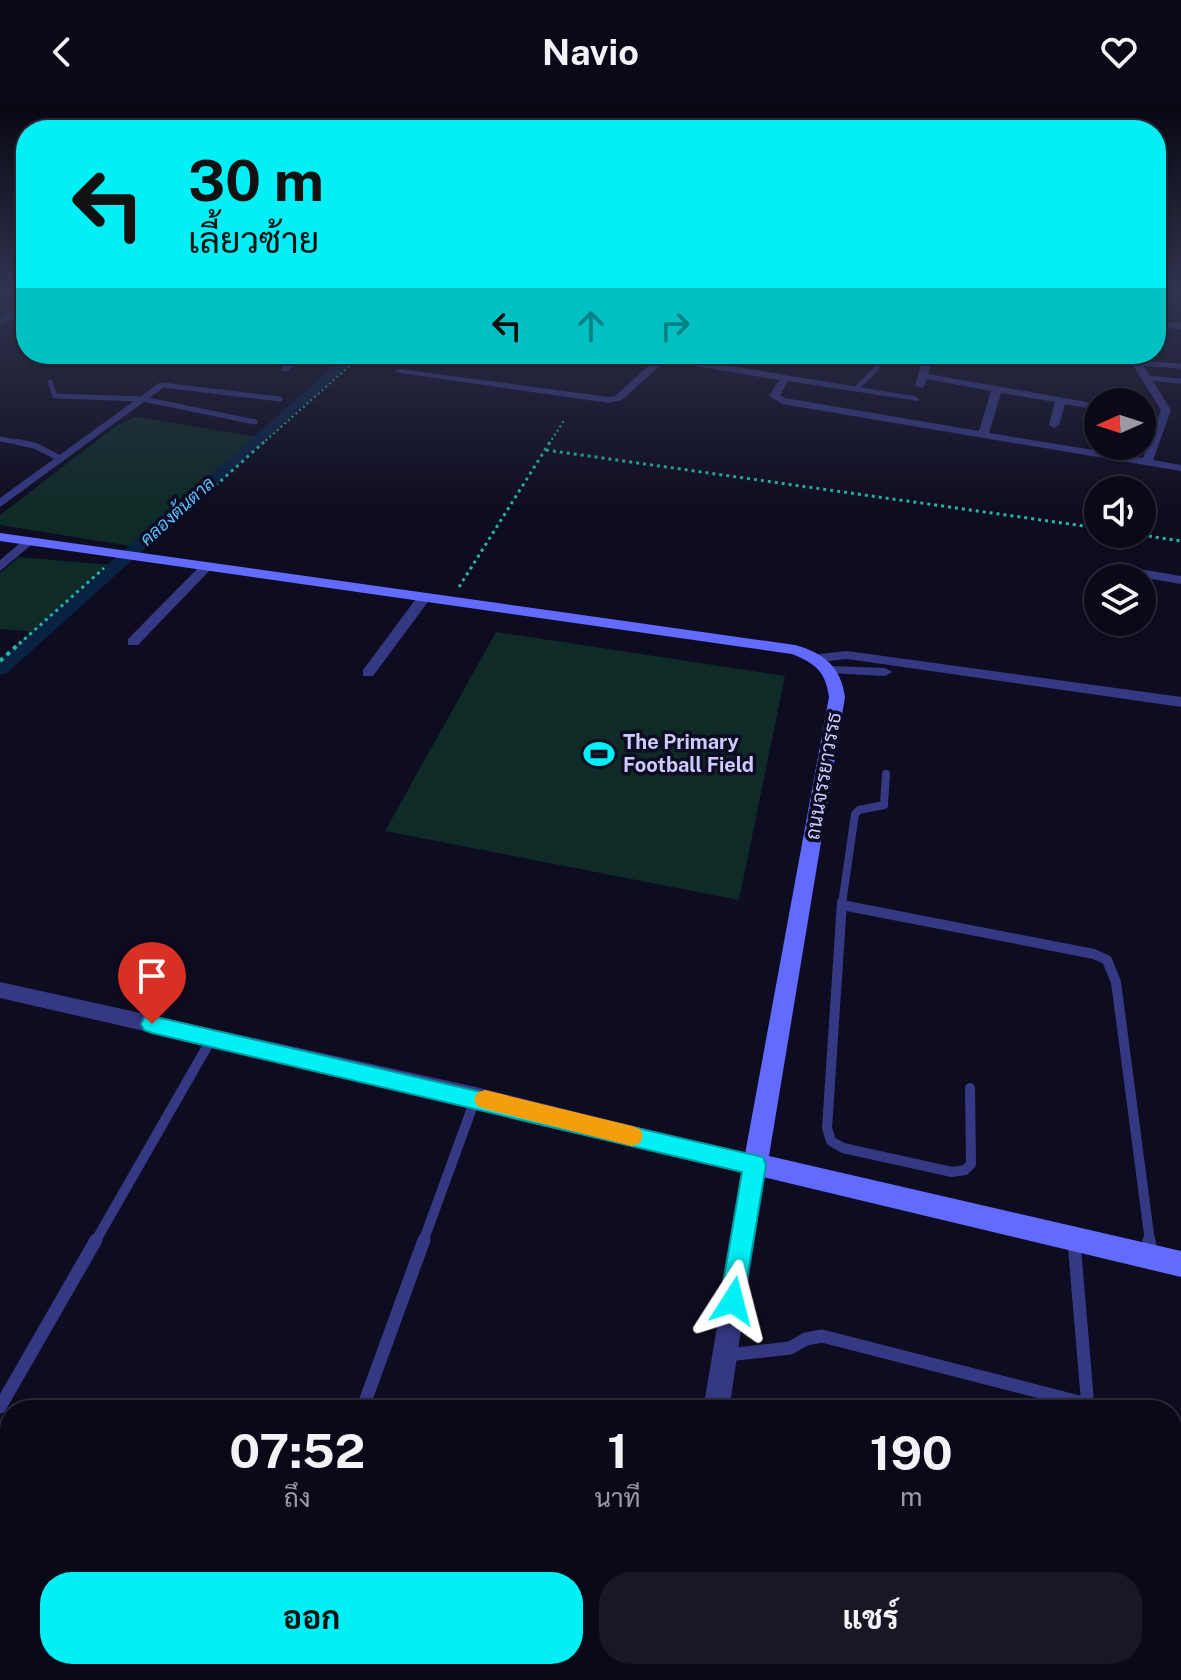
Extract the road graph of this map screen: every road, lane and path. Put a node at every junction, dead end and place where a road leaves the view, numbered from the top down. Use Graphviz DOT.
graph roads {
  1 [pos="290,364"];
  2 [pos="351,364"];
  3 [pos="656,364"];
  4 [pos="696,364"];
  5 [pos="927,364"];
  6 [pos="1137,364"];
  7 [pos="702,365"];
  8 [pos="877,368"];
  9 [pos="285,369"];
  10 [pos="399,372"];
  11 [pos="924,376"];
  12 [pos="785,378"];
  13 [pos="1147,378"];
  14 [pos="1181,381"];
  15 [pos="50,382"];
  16 [pos="162,385"];
  17 [pos="856,389"];
  18 [pos="997,389"];
  19 [pos="143,399"];
  20 [pos="280,399"];
  21 [pos="914,399"];
  22 [pos="1061,400"];
  23 [pos="1084,404"];
  24 [pos="565,419"];
  25 [pos="903,420"];
  26 [pos="255,422"];
  27 [pos="1054,425"];
  28 [pos="983,434"];
  29 [pos="0,439"];
  30 [pos="546,450"];
  31 [pos="61,459"];
  32 [pos="1147,461"];
  33 [pos="1181,468"];
  34 [pos="0,503"];
  35 [pos="1084,526"];
  36 [pos="0,537"];
  37 [pos="1156,537"];
  38 [pos="30,541"];
  39 [pos="1181,541"];
  40 [pos="126,556"];
  41 [pos="0,567"];
  42 [pos="206,568"];
  43 [pos="1156,576"];
  44 [pos="1181,580"];
  45 [pos="423,599"];
  46 [pos="449,603"];
  47 [pos="133,642"];
  48 [pos="0,661"];
  49 [pos="825,664"];
  50 [pos="368,673"];
  51 [pos="1181,702"];
  52 [pos="1152,704"];
  53 [pos="1181,714"];
  54 [pos="886,774"];
  55 [pos="842,905"];
  56 [pos="0,990"];
  57 [pos="212,1038"];
  58 [pos="970,1088"];
  59 [pos="476,1097"];
  60 [pos="755,1165"];
  61 [pos="1074,1239"];
  62 [pos="1151,1256"];
  63 [pos="1181,1265"];
  64 [pos="724,1356"];
  65 [pos="4,1400"];
  66 [pos="366,1400"];
  67 [pos="717,1400"];
  68 [pos="1062,1400"];
  69 [pos="1087,1400"];
  1 -- 9 [label="street"];
  2 -- 40 [label="path"];
  3 -- 10 [label="street"];
  4 -- 7 [label="street"];
  5 -- 11 [label="street"];
  6 -- 13 [label="street"];
  7 -- 12 [label="street"];
  8 -- 17 [label="lane"];
  11 -- 18 [label="street"];
  11 -- 21 [label="street"];
  12 -- 17 [label="street"];
  12 -- 25 [label="street"];
  13 -- 14 [label="lane"];
  13 -- 32 [label="street"];
  15 -- 19 [label="lane"];
  16 -- 19 [label="street"];
  16 -- 20 [label="lane"];
  17 -- 21 [label="street"];
  18 -- 22 [label="street"];
  18 -- 28 [label="street"];
  19 -- 26 [label="lane"];
  19 -- 31 [label="street"];
  21 -- 25 [label="street"];
  22 -- 23 [label="street"];
  22 -- 27 [label="street"];
  24 -- 30 [label="path"];
  25 -- 28 [label="street"];
  28 -- 32 [label="street"];
  29 -- 31 [label="lane"];
  30 -- 35 [label="path"];
  30 -- 46 [label="path"];
  31 -- 34 [label="street"];
  32 -- 33 [label="street"];
  36 -- 38 [label="main road"];
  37 -- 39 [label="path"];
  38 -- 40 [label="main road"];
  38 -- 41 [label="street"];
  40 -- 42 [label="main road"];
  40 -- 48 [label="path"];
  42 -- 45 [label="main road"];
  42 -- 47 [label="street"];
  43 -- 44 [label="street"];
  45 -- 46 [label="main road"];
  45 -- 50 [label="street"];
  46 -- 49 [label="main road"];
  49 -- 52 [label="street"];
  49 -- 60 [label="main road, ถนนจรรยาวรรธ"];
  51 -- 52 [label="street"];
  52 -- 53 [label="street"];
  54 -- 55 [label="lane"];
  55 -- 58 [label="lane"];
  55 -- 62 [label="lane"];
  56 -- 57 [label="street"];
  57 -- 59 [label="street"];
  57 -- 65 [label="lane"];
  59 -- 60 [label="street"];
  59 -- 66 [label="lane"];
  60 -- 61 [label="main road"];
  60 -- 64 [label="street"];
  61 -- 62 [label="main road"];
  61 -- 69 [label="lane"];
  62 -- 63 [label="main road"];
  64 -- 67 [label="street"];
  64 -- 68 [label="lane"];
}
